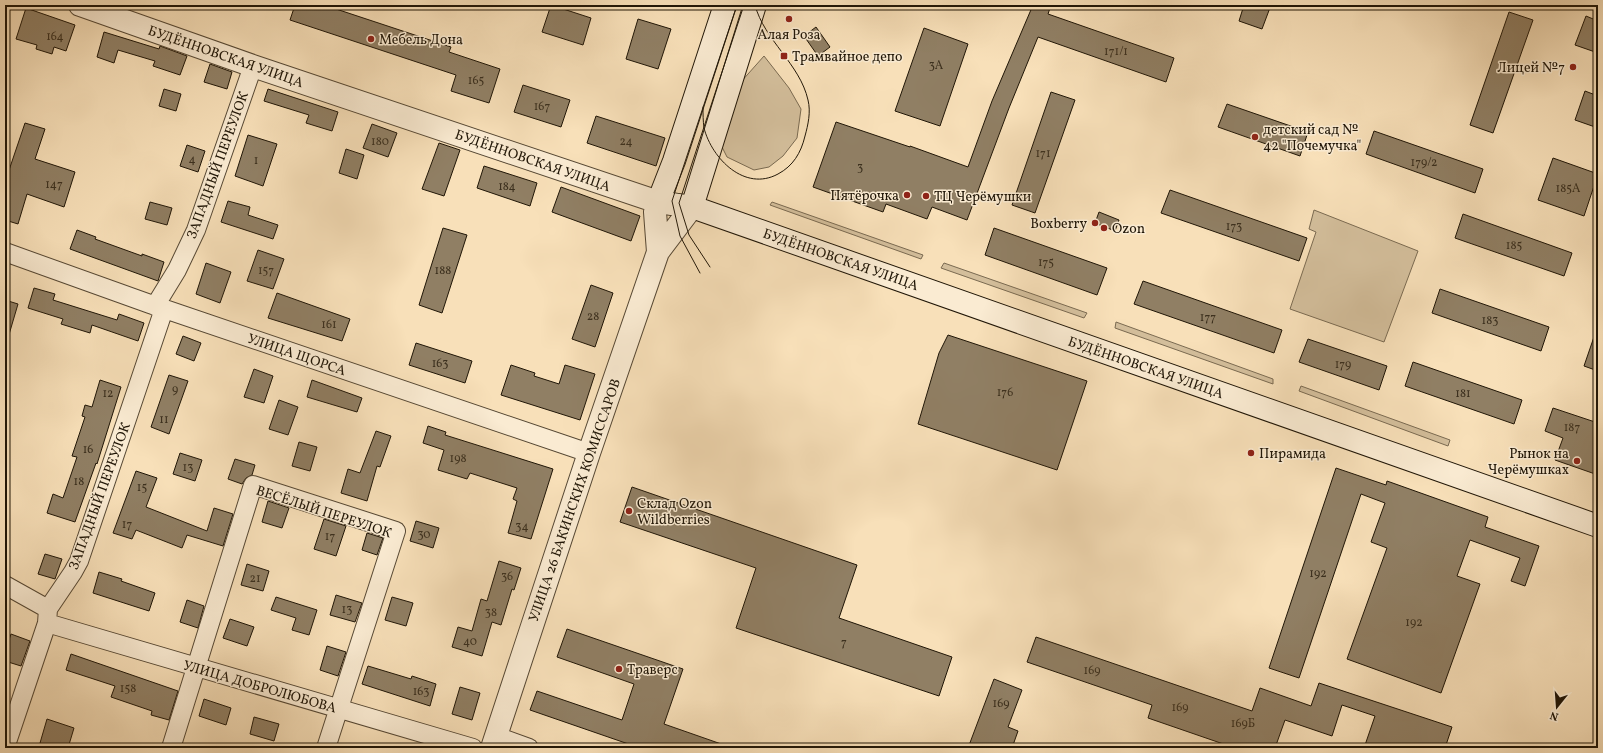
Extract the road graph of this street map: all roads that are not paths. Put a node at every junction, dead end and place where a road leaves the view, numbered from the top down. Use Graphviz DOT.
graph roads {
  1 [pos="80,5"];
  2 [pos="725,5"];
  3 [pos="755,5"];
  4 [pos="252,66"];
  5 [pos="658,202"];
  6 [pos="692,207"];
  7 [pos="5,252"];
  8 [pos="658,252"];
  9 [pos="160,307"];
  10 [pos="590,453"];
  11 [pos="1598,526"];
  12 [pos="5,585"];
  13 [pos="48,616"];
  14 [pos="196,668"];
  15 [pos="340,709"];
  16 [pos="494,742"];
  17 [pos="5,748"];
  18 [pos="171,748"];
  19 [pos="326,748"];
  20 [pos="473,748"];
  21 [pos="529,748"];
  1 -- 4 [label="main road, БУДЁННОВСКАЯ УЛИЦА"];
  2 -- 5 [label="main road, УЛИЦА 26 БАКИНСКИХ КОМИССАРОВ"];
  3 -- 6 [label="main road, УЛИЦА 26 БАКИНСКИХ КОМИССАРОВ"];
  4 -- 5 [label="main road, БУДЁННОВСКАЯ УЛИЦА"];
  4 -- 9 [label="street, ЗАПАДНЫЙ ПЕРЕУЛОК"];
  5 -- 6 [label="main road, БУДЁННОВСКАЯ УЛИЦА"];
  5 -- 8 [label="main road, УЛИЦА 26 БАКИНСКИХ КОМИССАРОВ"];
  6 -- 8 [label="main road, УЛИЦА 26 БАКИНСКИХ КОМИССАРОВ"];
  6 -- 11 [label="main road, БУДЁННОВСКАЯ УЛИЦА"];
  7 -- 9 [label="street, УЛИЦА ЩОРСА"];
  8 -- 10 [label="main road, УЛИЦА 26 БАКИНСКИХ КОМИССАРОВ"];
  9 -- 10 [label="street, УЛИЦА ЩОРСА"];
  9 -- 13 [label="street, ЗАПАДНЫЙ ПЕРЕУЛОК"];
  10 -- 16 [label="main road, УЛИЦА 26 БАКИНСКИХ КОМИССАРОВ"];
  12 -- 13 [label="street, УЛИЦА ДОБРОЛЮБОВА"];
  13 -- 14 [label="street, УЛИЦА ДОБРОЛЮБОВА"];
  13 -- 17 [label="street, ЗАПАДНЫЙ ПЕРЕУЛОК"];
  14 -- 15 [label="street, УЛИЦА ДОБРОЛЮБОВА"];
  14 -- 15 [label="street, ВЕСЁЛЫЙ ПЕРЕУЛОК"];
  14 -- 18 [label="street, ВЕСЁЛЫЙ ПЕРЕУЛОК"];
  15 -- 19 [label="street, ВЕСЁЛЫЙ ПЕРЕУЛОК"];
  15 -- 20 [label="street, УЛИЦА ДОБРОЛЮБОВА"];
  16 -- 21 [label="street"];
}
